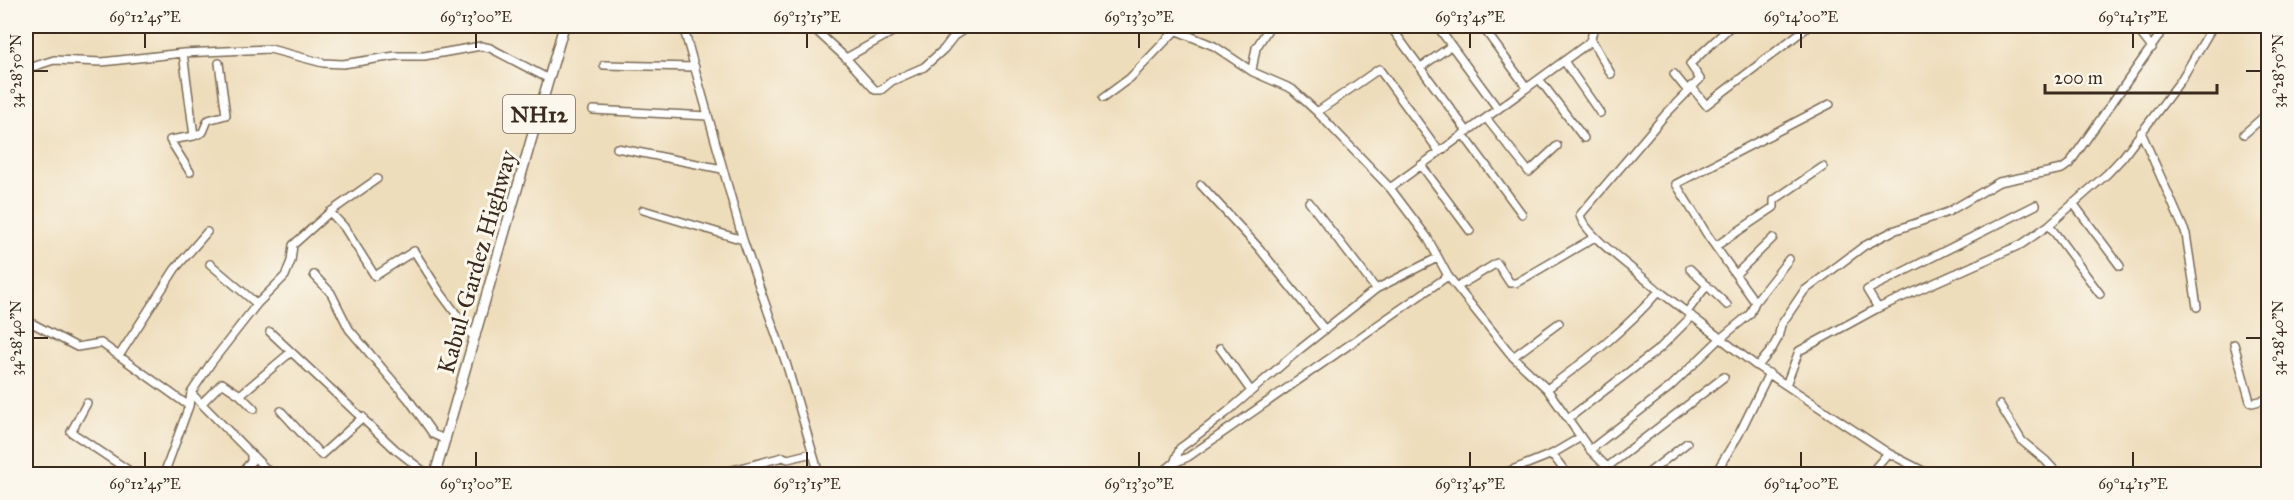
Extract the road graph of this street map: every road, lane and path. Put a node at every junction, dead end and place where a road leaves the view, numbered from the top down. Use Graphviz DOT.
graph roads {
  1 [pos="564,26"];
  2 [pos="683,26"];
  3 [pos="811,26"];
  4 [pos="903,26"];
  5 [pos="969,26"];
  6 [pos="1165,26"];
  7 [pos="1270,26"];
  8 [pos="1390,26"];
  9 [pos="1437,26"];
  10 [pos="1482,26"];
  11 [pos="1594,26"];
  12 [pos="1731,26"];
  13 [pos="1809,26"];
  14 [pos="2134,26"];
  15 [pos="2166,26"];
  16 [pos="2212,26"];
  17 [pos="1175,31"];
  18 [pos="1591,39"];
  19 [pos="1451,46"];
  20 [pos="2151,48"];
  21 [pos="183,54"];
  22 [pos="846,57"];
  23 [pos="1564,61"];
  24 [pos="219,63"];
  25 [pos="604,65"];
  26 [pos="695,67"];
  27 [pos="1421,68"];
  28 [pos="26,69"];
  29 [pos="1252,70"];
  30 [pos="1611,74"];
  31 [pos="1674,74"];
  32 [pos="549,79"];
  33 [pos="1539,79"];
  34 [pos="1527,88"];
  35 [pos="1689,88"];
  36 [pos="1103,98"];
  37 [pos="1830,104"];
  38 [pos="1498,109"];
  39 [pos="593,110"];
  40 [pos="1317,112"];
  41 [pos="1600,113"];
  42 [pos="2268,113"];
  43 [pos="708,116"];
  44 [pos="1486,118"];
  45 [pos="2141,132"];
  46 [pos="1465,133"];
  47 [pos="2244,134"];
  48 [pos="194,136"];
  49 [pos="1584,138"];
  50 [pos="1557,146"];
  51 [pos="617,148"];
  52 [pos="1439,151"];
  53 [pos="1421,165"];
  54 [pos="1823,167"];
  55 [pos="723,169"];
  56 [pos="190,172"];
  57 [pos="377,179"];
  58 [pos="1201,185"];
  59 [pos="1390,188"];
  60 [pos="1309,202"];
  61 [pos="2073,203"];
  62 [pos="2036,205"];
  63 [pos="643,210"];
  64 [pos="330,212"];
  65 [pos="1522,214"];
  66 [pos="2049,225"];
  67 [pos="1470,231"];
  68 [pos="207,232"];
  69 [pos="1595,237"];
  70 [pos="1773,238"];
  71 [pos="743,240"];
  72 [pos="1716,246"];
  73 [pos="1437,258"];
  74 [pos="1789,259"];
  75 [pos="210,264"];
  76 [pos="2120,266"];
  77 [pos="1690,269"];
  78 [pos="1736,274"];
  79 [pos="314,275"];
  80 [pos="1448,276"];
  81 [pos="1707,285"];
  82 [pos="1457,287"];
  83 [pos="1376,289"];
  84 [pos="1659,291"];
  85 [pos="2100,294"];
  86 [pos="1755,302"];
  87 [pos="257,304"];
  88 [pos="1727,305"];
  89 [pos="2197,307"];
  90 [pos="1878,308"];
  91 [pos="1689,314"];
  92 [pos="26,320"];
  93 [pos="1559,323"];
  94 [pos="1325,330"];
  95 [pos="270,332"];
  96 [pos="476,336"];
  97 [pos="1720,338"];
  98 [pos="2234,344"];
  99 [pos="1220,348"];
  100 [pos="291,352"];
  101 [pos="118,356"];
  102 [pos="1513,357"];
  103 [pos="1758,366"];
  104 [pos="1769,373"];
  105 [pos="1724,377"];
  106 [pos="1786,385"];
  107 [pos="1547,389"];
  108 [pos="1251,392"];
  109 [pos="191,393"];
  110 [pos="240,395"];
  111 [pos="2268,399"];
  112 [pos="202,403"];
  113 [pos="87,404"];
  114 [pos="2000,405"];
  115 [pos="189,406"];
  116 [pos="254,409"];
  117 [pos="281,411"];
  118 [pos="363,417"];
  119 [pos="1569,418"];
  120 [pos="1581,437"];
  121 [pos="446,440"];
  122 [pos="1687,443"];
  123 [pos="1590,450"];
  124 [pos="812,453"];
  125 [pos="1888,453"];
  126 [pos="1552,454"];
  127 [pos="251,456"];
  128 [pos="1174,463"];
  129 [pos="1606,468"];
  130 [pos="1716,472"];
  131 [pos="134,474"];
  132 [pos="164,474"];
  133 [pos="240,474"];
  134 [pos="272,474"];
  135 [pos="427,474"];
  136 [pos="435,474"];
  137 [pos="717,474"];
  138 [pos="819,474"];
  139 [pos="1160,474"];
  140 [pos="1502,474"];
  141 [pos="1567,474"];
  142 [pos="1614,474"];
  143 [pos="1647,474"];
  144 [pos="1870,474"];
  145 [pos="1929,474"];
  146 [pos="2058,474"];
  1 -- 32 [label="highway, Kabul-Gardez Highway / NH12"];
  2 -- 26 [label="street"];
  3 -- 22 [label="street"];
  4 -- 22 [label="street"];
  5 -- 22 [label="street"];
  6 -- 17 [label="street"];
  7 -- 29 [label="street"];
  8 -- 27 [label="street"];
  9 -- 19 [label="street"];
  10 -- 34 [label="street"];
  11 -- 18 [label="street"];
  12 -- 35 [label="street"];
  13 -- 35 [label="street"];
  14 -- 20 [label="street"];
  15 -- 20 [label="street"];
  16 -- 45 [label="street"];
  17 -- 29 [label="street"];
  17 -- 36 [label="street"];
  18 -- 23 [label="street"];
  18 -- 30 [label="street"];
  19 -- 27 [label="street"];
  19 -- 38 [label="street"];
  20 -- 103 [label="street"];
  21 -- 28 [label="street"];
  21 -- 32 [label="street"];
  21 -- 48 [label="street"];
  23 -- 33 [label="street"];
  23 -- 41 [label="street"];
  24 -- 48 [label="street"];
  25 -- 26 [label="street"];
  26 -- 43 [label="street"];
  27 -- 46 [label="street"];
  29 -- 40 [label="street"];
  31 -- 35 [label="street"];
  32 -- 96 [label="highway, Kabul-Gardez Highway / NH12"];
  33 -- 34 [label="street"];
  33 -- 49 [label="street"];
  34 -- 38 [label="street"];
  35 -- 69 [label="street"];
  37 -- 72 [label="street"];
  38 -- 44 [label="street"];
  39 -- 43 [label="street"];
  40 -- 52 [label="street"];
  40 -- 59 [label="street"];
  42 -- 47 [label="street"];
  43 -- 55 [label="street"];
  44 -- 46 [label="street"];
  44 -- 50 [label="street"];
  45 -- 61 [label="street"];
  45 -- 89 [label="street"];
  46 -- 52 [label="street"];
  46 -- 65 [label="street"];
  48 -- 56 [label="street"];
  51 -- 55 [label="street"];
  52 -- 53 [label="street"];
  53 -- 59 [label="street"];
  53 -- 67 [label="street"];
  54 -- 72 [label="street"];
  55 -- 71 [label="street"];
  57 -- 64 [label="street"];
  58 -- 94 [label="street"];
  59 -- 73 [label="street"];
  60 -- 83 [label="street"];
  61 -- 66 [label="street"];
  61 -- 76 [label="street"];
  62 -- 90 [label="street"];
  63 -- 71 [label="street"];
  64 -- 87 [label="street"];
  64 -- 96 [label="street"];
  66 -- 85 [label="street"];
  66 -- 90 [label="street"];
  68 -- 101 [label="street"];
  69 -- 82 [label="street"];
  69 -- 84 [label="street"];
  70 -- 78 [label="street"];
  71 -- 124 [label="street"];
  72 -- 78 [label="street"];
  73 -- 80 [label="street"];
  73 -- 83 [label="street"];
  74 -- 86 [label="street"];
  75 -- 87 [label="street"];
  77 -- 81 [label="street"];
  78 -- 86 [label="street"];
  79 -- 121 [label="street"];
  80 -- 82 [label="street"];
  80 -- 128 [label="street"];
  81 -- 88 [label="street"];
  81 -- 91 [label="street"];
  82 -- 102 [label="street"];
  83 -- 94 [label="street"];
  84 -- 91 [label="street"];
  84 -- 107 [label="street"];
  86 -- 97 [label="street"];
  87 -- 109 [label="street"];
  90 -- 106 [label="street"];
  91 -- 97 [label="street"];
  91 -- 119 [label="street"];
  92 -- 101 [label="street"];
  93 -- 102 [label="street"];
  94 -- 108 [label="street"];
  95 -- 100 [label="street"];
  96 -- 121 [label="highway, Kabul-Gardez Highway / NH12"];
  97 -- 103 [label="street"];
  97 -- 123 [label="street"];
  98 -- 111 [label="street"];
  99 -- 108 [label="street"];
  100 -- 110 [label="street"];
  100 -- 118 [label="street"];
  101 -- 115 [label="street"];
  102 -- 107 [label="street"];
  103 -- 104 [label="street"];
  104 -- 106 [label="street"];
  104 -- 130 [label="street"];
  105 -- 129 [label="street"];
  106 -- 125 [label="street"];
  107 -- 119 [label="street"];
  108 -- 128 [label="street"];
  109 -- 112 [label="street"];
  109 -- 115 [label="street"];
  110 -- 112 [label="street"];
  110 -- 116 [label="street"];
  112 -- 127 [label="street"];
  113 -- 131 [label="street"];
  114 -- 146 [label="street"];
  115 -- 132 [label="street"];
  117 -- 118 [label="street"];
  118 -- 135 [label="street"];
  119 -- 120 [label="street"];
  120 -- 123 [label="street"];
  120 -- 126 [label="street"];
  121 -- 136 [label="highway, Kabul-Gardez Highway / NH12"];
  122 -- 143 [label="street"];
  123 -- 129 [label="street"];
  124 -- 137 [label="street"];
  124 -- 138 [label="street"];
  125 -- 144 [label="street"];
  125 -- 145 [label="street"];
  126 -- 140 [label="street"];
  126 -- 141 [label="street"];
  127 -- 133 [label="street"];
  127 -- 134 [label="street"];
  128 -- 139 [label="street"];
  129 -- 142 [label="street"];
}
